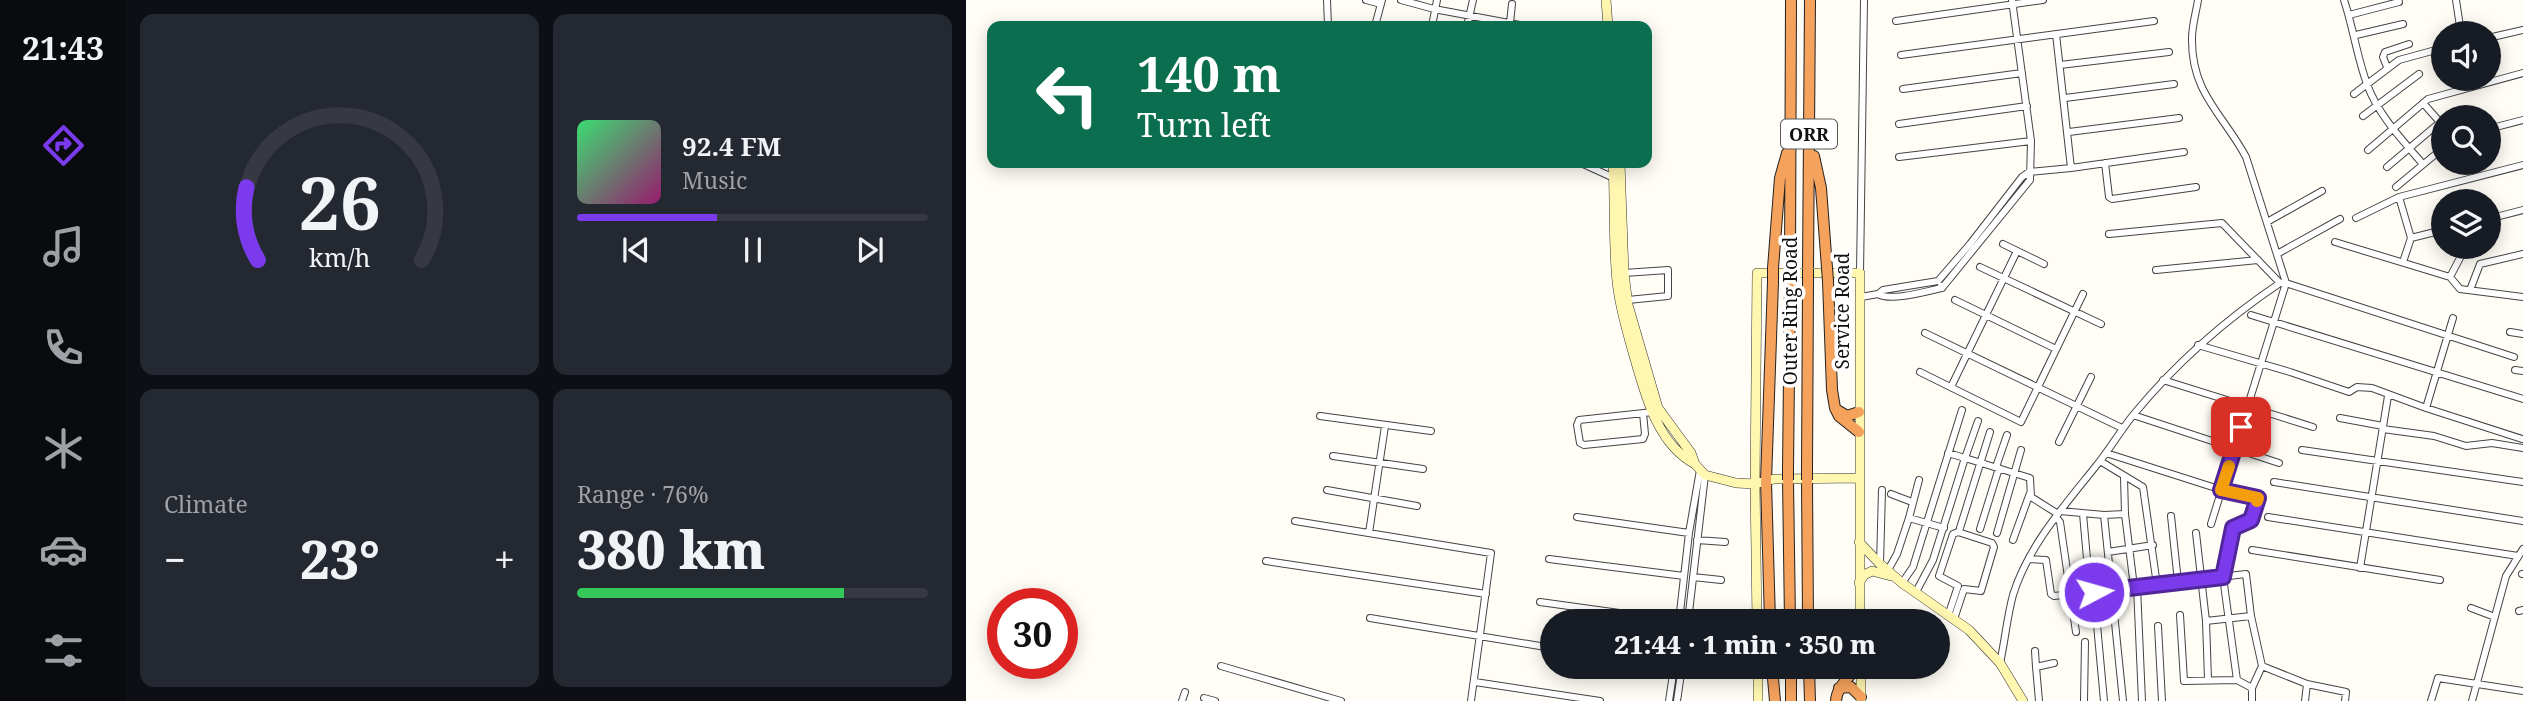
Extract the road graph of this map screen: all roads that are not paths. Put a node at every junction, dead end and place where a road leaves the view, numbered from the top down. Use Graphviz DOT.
graph roads {
  1 [pos="1327,0"];
  2 [pos="1366,0"];
  3 [pos="1402,0"];
  4 [pos="1437,0"];
  5 [pos="1473,0"];
  6 [pos="1606,0"];
  7 [pos="1791,0"];
  8 [pos="1810,0"];
  9 [pos="1864,0"];
  10 [pos="2043,0"];
  11 [pos="2198,0"];
  12 [pos="2344,0"];
  13 [pos="2456,0"];
  14 [pos="1381,2"];
  15 [pos="2012,2"];
  16 [pos="2399,2"];
  17 [pos="1512,4"];
  18 [pos="1434,9"];
  19 [pos="1470,15"];
  20 [pos="2349,15"];
  21 [pos="1328,21"];
  22 [pos="1376,21"];
  23 [pos="1433,21"];
  24 [pos="1468,21"];
  25 [pos="1500,21"];
  26 [pos="1510,21"];
  27 [pos="1608,21"];
  28 [pos="1896,21"];
  29 [pos="2154,21"];
  30 [pos="2459,21"];
  31 [pos="2403,24"];
  32 [pos="2523,30"];
  33 [pos="2056,34"];
  34 [pos="2356,35"];
  35 [pos="2501,35"];
  36 [pos="2018,39"];
  37 [pos="2409,44"];
  38 [pos="2431,51"];
  39 [pos="2169,52"];
  40 [pos="1901,55"];
  41 [pos="2060,65"];
  42 [pos="2387,67"];
  43 [pos="2022,73"];
  44 [pos="2523,73"];
  45 [pos="2419,74"];
  46 [pos="2367,83"];
  47 [pos="2174,84"];
  48 [pos="1903,89"];
  49 [pos="2354,94"];
  50 [pos="2065,98"];
  51 [pos="2423,103"];
  52 [pos="2377,105"];
  53 [pos="2027,106"];
  54 [pos="2362,116"];
  55 [pos="2179,118"];
  56 [pos="2523,120"];
  57 [pos="1899,124"];
  58 [pos="2501,126"];
  59 [pos="2394,128"];
  60 [pos="2069,132"];
  61 [pos="1809,137"];
  62 [pos="1791,138"];
  63 [pos="2031,141"];
  64 [pos="2409,148"];
  65 [pos="2368,150"];
  66 [pos="2184,152"];
  67 [pos="1899,157"];
  68 [pos="2431,157"];
  69 [pos="2105,163"];
  70 [pos="2422,163"];
  71 [pos="2523,164"];
  72 [pos="2387,167"];
  73 [pos="1592,168"];
  74 [pos="1613,168"];
  75 [pos="1620,168"];
  76 [pos="2071,169"];
  77 [pos="2029,172"];
  78 [pos="1614,178"];
  79 [pos="2196,187"];
  80 [pos="2396,187"];
  81 [pos="2322,191"];
  82 [pos="2399,197"];
  83 [pos="1996,210"];
  84 [pos="2523,210"];
  85 [pos="2003,215"];
  86 [pos="2501,216"];
  87 [pos="2356,218"];
  88 [pos="2340,219"];
  89 [pos="2267,222"];
  90 [pos="2431,233"];
  91 [pos="2109,234"];
  92 [pos="2411,238"];
  93 [pos="2335,242"];
  94 [pos="2003,244"];
  95 [pos="2017,251"];
  96 [pos="2277,254"];
  97 [pos="2523,254"];
  98 [pos="2459,259"];
  99 [pos="2259,260"];
  100 [pos="2403,261"];
  101 [pos="2044,264"];
  102 [pos="1980,267"];
  103 [pos="2156,270"];
  104 [pos="1624,273"];
  105 [pos="1860,273"];
  106 [pos="2450,277"];
  107 [pos="2004,278"];
  108 [pos="1938,281"];
  109 [pos="2283,283"];
  110 [pos="1942,288"];
  111 [pos="2470,290"];
  112 [pos="2083,294"];
  113 [pos="1878,295"];
  114 [pos="1861,297"];
  115 [pos="2523,297"];
  116 [pos="1955,299"];
  117 [pos="1628,300"];
  118 [pos="2075,311"];
  119 [pos="1986,315"];
  120 [pos="2251,315"];
  121 [pos="2454,318"];
  122 [pos="2275,321"];
  123 [pos="2101,324"];
  124 [pos="2510,332"];
  125 [pos="1925,333"];
  126 [pos="2523,334"];
  127 [pos="2448,336"];
  128 [pos="2198,345"];
  129 [pos="2056,349"];
  130 [pos="1967,353"];
  131 [pos="2514,357"];
  132 [pos="2261,365"];
  133 [pos="1920,372"];
  134 [pos="2437,372"];
  135 [pos="2091,377"];
  136 [pos="2163,380"];
  137 [pos="1951,387"];
  138 [pos="2038,387"];
  139 [pos="2388,396"];
  140 [pos="2523,399"];
  141 [pos="2076,406"];
  142 [pos="2248,407"];
  143 [pos="1835,408"];
  144 [pos="2426,408"];
  145 [pos="1962,410"];
  146 [pos="1859,412"];
  147 [pos="1650,414"];
  148 [pos="2133,415"];
  149 [pos="1320,416"];
  150 [pos="2340,418"];
  151 [pos="1978,421"];
  152 [pos="1644,423"];
  153 [pos="1385,426"];
  154 [pos="2313,426"];
  155 [pos="2122,428"];
  156 [pos="2383,428"];
  157 [pos="1431,431"];
  158 [pos="1859,432"];
  159 [pos="1990,432"];
  160 [pos="2007,435"];
  161 [pos="2522,439"];
  162 [pos="2059,442"];
  163 [pos="2235,448"];
  164 [pos="2523,448"];
  165 [pos="2021,450"];
  166 [pos="2302,450"];
  167 [pos="1948,453"];
  168 [pos="2106,453"];
  169 [pos="1333,456"];
  170 [pos="1965,458"];
  171 [pos="2100,461"];
  172 [pos="1980,462"];
  173 [pos="2377,462"];
  174 [pos="1379,463"];
  175 [pos="2279,463"];
  176 [pos="1998,468"];
  177 [pos="1423,469"];
  178 [pos="1700,469"];
  179 [pos="2014,473"];
  180 [pos="2124,477"];
  181 [pos="1858,478"];
  182 [pos="1919,480"];
  183 [pos="2274,482"];
  184 [pos="2523,482"];
  185 [pos="1760,483"];
  186 [pos="1327,490"];
  187 [pos="1882,490"];
  188 [pos="2221,490"];
  189 [pos="2031,491"];
  190 [pos="1891,494"];
  191 [pos="2371,497"];
  192 [pos="1374,498"];
  193 [pos="1912,502"];
  194 [pos="1417,506"];
  195 [pos="2058,514"];
  196 [pos="2083,514"];
  197 [pos="2125,514"];
  198 [pos="2104,515"];
  199 [pos="2171,516"];
  200 [pos="1577,517"];
  201 [pos="1909,517"];
  202 [pos="2268,517"];
  203 [pos="1295,521"];
  204 [pos="2523,521"];
  205 [pos="1926,522"];
  206 [pos="2211,524"];
  207 [pos="1944,528"];
  208 [pos="1960,528"];
  209 [pos="1980,529"];
  210 [pos="2366,532"];
  211 [pos="1369,533"];
  212 [pos="1689,533"];
  213 [pos="1997,533"];
  214 [pos="2196,533"];
  215 [pos="1697,540"];
  216 [pos="2013,540"];
  217 [pos="1725,542"];
  218 [pos="1860,542"];
  219 [pos="2152,545"];
  220 [pos="2130,548"];
  221 [pos="2523,549"];
  222 [pos="2252,550"];
  223 [pos="2108,552"];
  224 [pos="2518,556"];
  225 [pos="1549,559"];
  226 [pos="2029,559"];
  227 [pos="1266,561"];
  228 [pos="1884,567"];
  229 [pos="2360,568"];
  230 [pos="1684,576"];
  231 [pos="1693,577"];
  232 [pos="2223,577"];
  233 [pos="1721,580"];
  234 [pos="1899,580"];
  235 [pos="2202,580"];
  236 [pos="2440,580"];
  237 [pos="2178,582"];
  238 [pos="1859,583"];
  239 [pos="2157,585"];
  240 [pos="2136,587"];
  241 [pos="2112,590"];
  242 [pos="1916,592"];
  243 [pos="2092,592"];
  244 [pos="1486,594"];
  245 [pos="2071,594"];
  246 [pos="1540,602"];
  247 [pos="2471,608"];
  248 [pos="1591,609"];
  249 [pos="1680,609"];
  250 [pos="1689,609"];
  251 [pos="1757,609"];
  252 [pos="1769,609"];
  253 [pos="1790,609"];
  254 [pos="1808,609"];
  255 [pos="1860,609"];
  256 [pos="2180,615"];
  257 [pos="2250,616"];
  258 [pos="1951,617"];
  259 [pos="2495,617"];
  260 [pos="1370,618"];
  261 [pos="2229,619"];
  262 [pos="2206,621"];
  263 [pos="2158,626"];
  264 [pos="2076,632"];
  265 [pos="1480,638"];
  266 [pos="2085,642"];
  267 [pos="1540,646"];
  268 [pos="2035,651"];
  269 [pos="2000,663"];
  270 [pos="2054,663"];
  271 [pos="1221,666"];
  272 [pos="2262,666"];
  273 [pos="2036,667"];
  274 [pos="1675,679"];
  275 [pos="1678,679"];
  276 [pos="1758,679"];
  277 [pos="1773,679"];
  278 [pos="1791,679"];
  279 [pos="1809,679"];
  280 [pos="1848,679"];
  281 [pos="1859,679"];
  282 [pos="2208,679"];
  283 [pos="2237,680"];
  284 [pos="1475,682"];
  285 [pos="2307,684"];
  286 [pos="2477,684"];
  287 [pos="1839,688"];
  288 [pos="2252,688"];
  289 [pos="2523,691"];
  290 [pos="1185,692"];
  291 [pos="1316,697"];
  292 [pos="1204,698"];
  293 [pos="1861,699"];
  294 [pos="1182,701"];
  295 [pos="1214,701"];
  296 [pos="1341,701"];
  297 [pos="1471,701"];
  298 [pos="1600,701"];
  299 [pos="1669,701"];
  300 [pos="1677,701"];
  301 [pos="1758,701"];
  302 [pos="1775,701"];
  303 [pos="1791,701"];
  304 [pos="1810,701"];
  305 [pos="1836,701"];
  306 [pos="2023,701"];
  307 [pos="2039,701"];
  308 [pos="2084,701"];
  309 [pos="2104,701"];
  310 [pos="2123,701"];
  311 [pos="2142,701"];
  312 [pos="2162,701"];
  313 [pos="2252,701"];
  314 [pos="2305,701"];
  315 [pos="2345,701"];
  316 [pos="2431,701"];
  317 [pos="2472,701"];
  1 -- 21 [label="street"];
  2 -- 14 [label="street"];
  3 -- 18 [label="street"];
  4 -- 18 [label="street"];
  5 -- 19 [label="street"];
  6 -- 27 [label="main road"];
  7 -- 62 [label="highway, Outer Ring Road / ORR"];
  8 -- 61 [label="highway, Outer Ring Road / ORR"];
  9 -- 105 [label="street, Service Road"];
  10 -- 15 [label="street"];
  11 -- 89 [label="street"];
  12 -- 20 [label="street"];
  13 -- 30 [label="street"];
  14 -- 22 [label="street"];
  15 -- 28 [label="street"];
  15 -- 36 [label="street"];
  16 -- 20 [label="street"];
  17 -- 26 [label="street"];
  18 -- 19 [label="street"];
  18 -- 23 [label="street"];
  19 -- 24 [label="street"];
  19 -- 25 [label="street"];
  20 -- 34 [label="street"];
  29 -- 33 [label="street"];
  31 -- 34 [label="street"];
  32 -- 35 [label="street"];
  33 -- 36 [label="street"];
  33 -- 41 [label="street"];
  34 -- 46 [label="street"];
  36 -- 40 [label="street"];
  36 -- 43 [label="street"];
  37 -- 42 [label="street"];
  38 -- 42 [label="street"];
  39 -- 41 [label="street"];
  41 -- 50 [label="street"];
  42 -- 46 [label="street"];
  43 -- 48 [label="street"];
  43 -- 53 [label="street"];
  44 -- 51 [label="street"];
  45 -- 52 [label="street"];
  46 -- 49 [label="street"];
  46 -- 52 [label="street"];
  47 -- 50 [label="street"];
  50 -- 60 [label="street"];
  51 -- 59 [label="street"];
  51 -- 64 [label="street"];
  52 -- 54 [label="street"];
  52 -- 59 [label="street"];
  53 -- 57 [label="street"];
  53 -- 63 [label="street"];
  55 -- 60 [label="street"];
  56 -- 58 [label="street"];
  59 -- 64 [label="street"];
  59 -- 65 [label="street"];
  60 -- 76 [label="street"];
  61 -- 143 [label="highway, bridge"];
  61 -- 254 [label="highway, Outer Ring Road / ORR, bridge"];
  62 -- 185 [label="highway, bridge"];
  62 -- 253 [label="highway, Outer Ring Road / ORR, bridge"];
  63 -- 67 [label="street"];
  63 -- 77 [label="street"];
  64 -- 70 [label="street"];
  64 -- 72 [label="street"];
  66 -- 69 [label="street"];
  68 -- 70 [label="street"];
  69 -- 76 [label="street"];
  69 -- 79 [label="street"];
  70 -- 80 [label="street"];
  71 -- 82 [label="street"];
  73 -- 78 [label="street"];
  74 -- 78 [label="main road"];
  75 -- 104 [label="main road"];
  76 -- 77 [label="street"];
  77 -- 83 [label="street"];
  77 -- 85 [label="street"];
  78 -- 147 [label="main road"];
  81 -- 89 [label="street"];
  82 -- 87 [label="street"];
  82 -- 92 [label="street"];
  83 -- 85 [label="street"];
  83 -- 108 [label="street"];
  84 -- 86 [label="street"];
  85 -- 110 [label="street"];
  88 -- 96 [label="street"];
  89 -- 96 [label="street"];
  90 -- 92 [label="street"];
  91 -- 99 [label="street"];
  92 -- 100 [label="street"];
  93 -- 100 [label="street"];
  94 -- 95 [label="street"];
  95 -- 101 [label="street"];
  95 -- 107 [label="street"];
  96 -- 109 [label="street"];
  97 -- 111 [label="street"];
  98 -- 106 [label="street"];
  99 -- 103 [label="street"];
  99 -- 109 [label="street"];
  100 -- 106 [label="street"];
  102 -- 107 [label="street"];
  104 -- 117 [label="main road"];
  104 -- 117 [label="street"];
  105 -- 114 [label="main road, Service Road"];
  105 -- 185 [label="main road"];
  106 -- 111 [label="street"];
  107 -- 118 [label="street"];
  107 -- 119 [label="street"];
  108 -- 110 [label="street"];
  108 -- 113 [label="street"];
  109 -- 122 [label="street"];
  109 -- 127 [label="street"];
  109 -- 128 [label="street"];
  110 -- 113 [label="street"];
  111 -- 115 [label="street"];
  112 -- 118 [label="street"];
  113 -- 114 [label="street"];
  114 -- 146 [label="main road, Service Road"];
  116 -- 119 [label="street"];
  117 -- 178 [label="main road"];
  118 -- 123 [label="street"];
  118 -- 129 [label="street"];
  119 -- 129 [label="street"];
  119 -- 130 [label="street"];
  120 -- 122 [label="street"];
  121 -- 127 [label="street"];
  122 -- 132 [label="street"];
  122 -- 134 [label="street"];
  124 -- 126 [label="street"];
  125 -- 130 [label="street"];
  127 -- 131 [label="street"];
  127 -- 134 [label="street"];
  128 -- 132 [label="street"];
  128 -- 136 [label="street"];
  129 -- 138 [label="street"];
  130 -- 137 [label="street"];
  130 -- 138 [label="street"];
  132 -- 139 [label="street"];
  132 -- 142 [label="street"];
  133 -- 137 [label="street"];
  134 -- 140 [label="street"];
  134 -- 144 [label="street"];
  135 -- 141 [label="street"];
  136 -- 142 [label="street"];
  136 -- 148 [label="street"];
  137 -- 138 [label="street"];
  138 -- 141 [label="street"];
  139 -- 144 [label="street"];
  139 -- 156 [label="street"];
  141 -- 155 [label="street"];
  141 -- 162 [label="street"];
  142 -- 154 [label="street"];
  142 -- 163 [label="street"];
  143 -- 146 [label="highway"];
  143 -- 158 [label="highway"];
  144 -- 161 [label="street"];
  145 -- 167 [label="street"];
  146 -- 158 [label="main road, Service Road"];
  147 -- 152 [label="street"];
  147 -- 152 [label="street"];
  147 -- 152 [label="street"];
  147 -- 178 [label="main road"];
  148 -- 155 [label="street"];
  148 -- 163 [label="street"];
  149 -- 153 [label="street"];
  150 -- 156 [label="street"];
  151 -- 170 [label="street"];
  153 -- 157 [label="street"];
  153 -- 174 [label="street"];
  155 -- 168 [label="street"];
  156 -- 164 [label="street"];
  156 -- 173 [label="street"];
  158 -- 181 [label="main road, Service Road"];
  159 -- 172 [label="street"];
  160 -- 176 [label="street"];
  163 -- 175 [label="street"];
  163 -- 188 [label="street"];
  165 -- 179 [label="street"];
  166 -- 173 [label="street"];
  167 -- 170 [label="street"];
  167 -- 205 [label="street"];
  168 -- 171 [label="street"];
  168 -- 188 [label="street"];
  169 -- 174 [label="street"];
  170 -- 172 [label="street"];
  170 -- 207 [label="street"];
  171 -- 180 [label="street"];
  171 -- 195 [label="street"];
  172 -- 176 [label="street"];
  172 -- 208 [label="street"];
  173 -- 184 [label="street"];
  173 -- 191 [label="street"];
  174 -- 177 [label="street"];
  174 -- 192 [label="street"];
  176 -- 179 [label="street"];
  176 -- 209 [label="street"];
  178 -- 185 [label="main road"];
  178 -- 212 [label="street"];
  178 -- 215 [label="street"];
  179 -- 189 [label="street"];
  179 -- 213 [label="street"];
  180 -- 197 [label="street"];
  180 -- 219 [label="street"];
  181 -- 185 [label="main road"];
  181 -- 218 [label="main road, Service Road"];
  182 -- 193 [label="street"];
  183 -- 191 [label="street"];
  185 -- 251 [label="main road"];
  185 -- 252 [label="highway"];
  186 -- 192 [label="street"];
  187 -- 228 [label="street"];
  188 -- 206 [label="street"];
  188 -- 232 [label="street"];
  189 -- 195 [label="street"];
  189 -- 216 [label="street"];
  190 -- 193 [label="street"];
  191 -- 204 [label="street"];
  191 -- 210 [label="street"];
  192 -- 194 [label="street"];
  192 -- 211 [label="street"];
  193 -- 201 [label="street"];
  195 -- 196 [label="street"];
  195 -- 226 [label="street"];
  195 -- 245 [label="street"];
  196 -- 198 [label="street"];
  196 -- 243 [label="street"];
  197 -- 198 [label="street"];
  197 -- 220 [label="street"];
  198 -- 223 [label="street"];
  199 -- 237 [label="street"];
  200 -- 212 [label="street"];
  201 -- 205 [label="street"];
  201 -- 228 [label="street"];
  202 -- 210 [label="street"];
  203 -- 211 [label="street"];
  205 -- 207 [label="street"];
  205 -- 234 [label="street"];
  207 -- 242 [label="street"];
  210 -- 224 [label="street"];
  210 -- 229 [label="street"];
  211 -- 244 [label="street"];
  212 -- 230 [label="street"];
  214 -- 235 [label="street"];
  215 -- 217 [label="street"];
  215 -- 231 [label="street"];
  218 -- 228 [label="main road"];
  218 -- 238 [label="main road, Service Road"];
  219 -- 220 [label="street"];
  219 -- 239 [label="street"];
  220 -- 223 [label="street"];
  220 -- 240 [label="street"];
  221 -- 224 [label="street"];
  222 -- 229 [label="street"];
  223 -- 241 [label="street"];
  224 -- 259 [label="street"];
  225 -- 230 [label="street"];
  226 -- 245 [label="street"];
  226 -- 269 [label="street"];
  227 -- 244 [label="street"];
  228 -- 234 [label="main road"];
  229 -- 236 [label="street"];
  230 -- 249 [label="street"];
  231 -- 233 [label="street"];
  231 -- 250 [label="street"];
  232 -- 235 [label="street"];
  232 -- 257 [label="street"];
  232 -- 261 [label="street"];
  234 -- 238 [label="main road"];
  234 -- 242 [label="main road"];
  235 -- 237 [label="street"];
  235 -- 262 [label="street"];
  237 -- 239 [label="street"];
  238 -- 255 [label="main road, Service Road"];
  239 -- 240 [label="street"];
  240 -- 241 [label="street"];
  240 -- 311 [label="street"];
  241 -- 243 [label="street"];
  241 -- 310 [label="street"];
  242 -- 258 [label="main road"];
  243 -- 245 [label="street"];
  243 -- 309 [label="street"];
  244 -- 265 [label="street"];
  245 -- 264 [label="street"];
  246 -- 248 [label="street"];
  247 -- 259 [label="street"];
  256 -- 282 [label="street"];
  257 -- 261 [label="street"];
  257 -- 272 [label="street"];
  258 -- 258 [label="street"];
  258 -- 269 [label="main road"];
  259 -- 286 [label="street"];
  260 -- 265 [label="street"];
  261 -- 262 [label="street"];
  261 -- 283 [label="street"];
  262 -- 282 [label="street"];
  263 -- 312 [label="street"];
  265 -- 267 [label="street"];
  265 -- 284 [label="street"];
  266 -- 308 [label="street"];
  268 -- 273 [label="street"];
  269 -- 306 [label="main road"];
  270 -- 273 [label="street"];
  271 -- 291 [label="street"];
  272 -- 285 [label="street"];
  272 -- 288 [label="street"];
  273 -- 307 [label="street"];
  274 -- 299 [label="street"];
  275 -- 300 [label="street"];
  276 -- 301 [label="main road"];
  277 -- 302 [label="highway"];
  278 -- 303 [label="highway"];
  279 -- 304 [label="highway"];
  280 -- 287 [label="highway"];
  281 -- 293 [label="main road"];
  282 -- 283 [label="street"];
  283 -- 288 [label="street"];
  284 -- 297 [label="street"];
  284 -- 298 [label="street"];
  285 -- 314 [label="street"];
  285 -- 315 [label="street"];
  286 -- 289 [label="street"];
  286 -- 316 [label="street"];
  286 -- 317 [label="street"];
  287 -- 293 [label="highway"];
  287 -- 305 [label="highway"];
  288 -- 313 [label="street"];
  290 -- 294 [label="street"];
  291 -- 296 [label="street"];
  292 -- 295 [label="street"];
}
